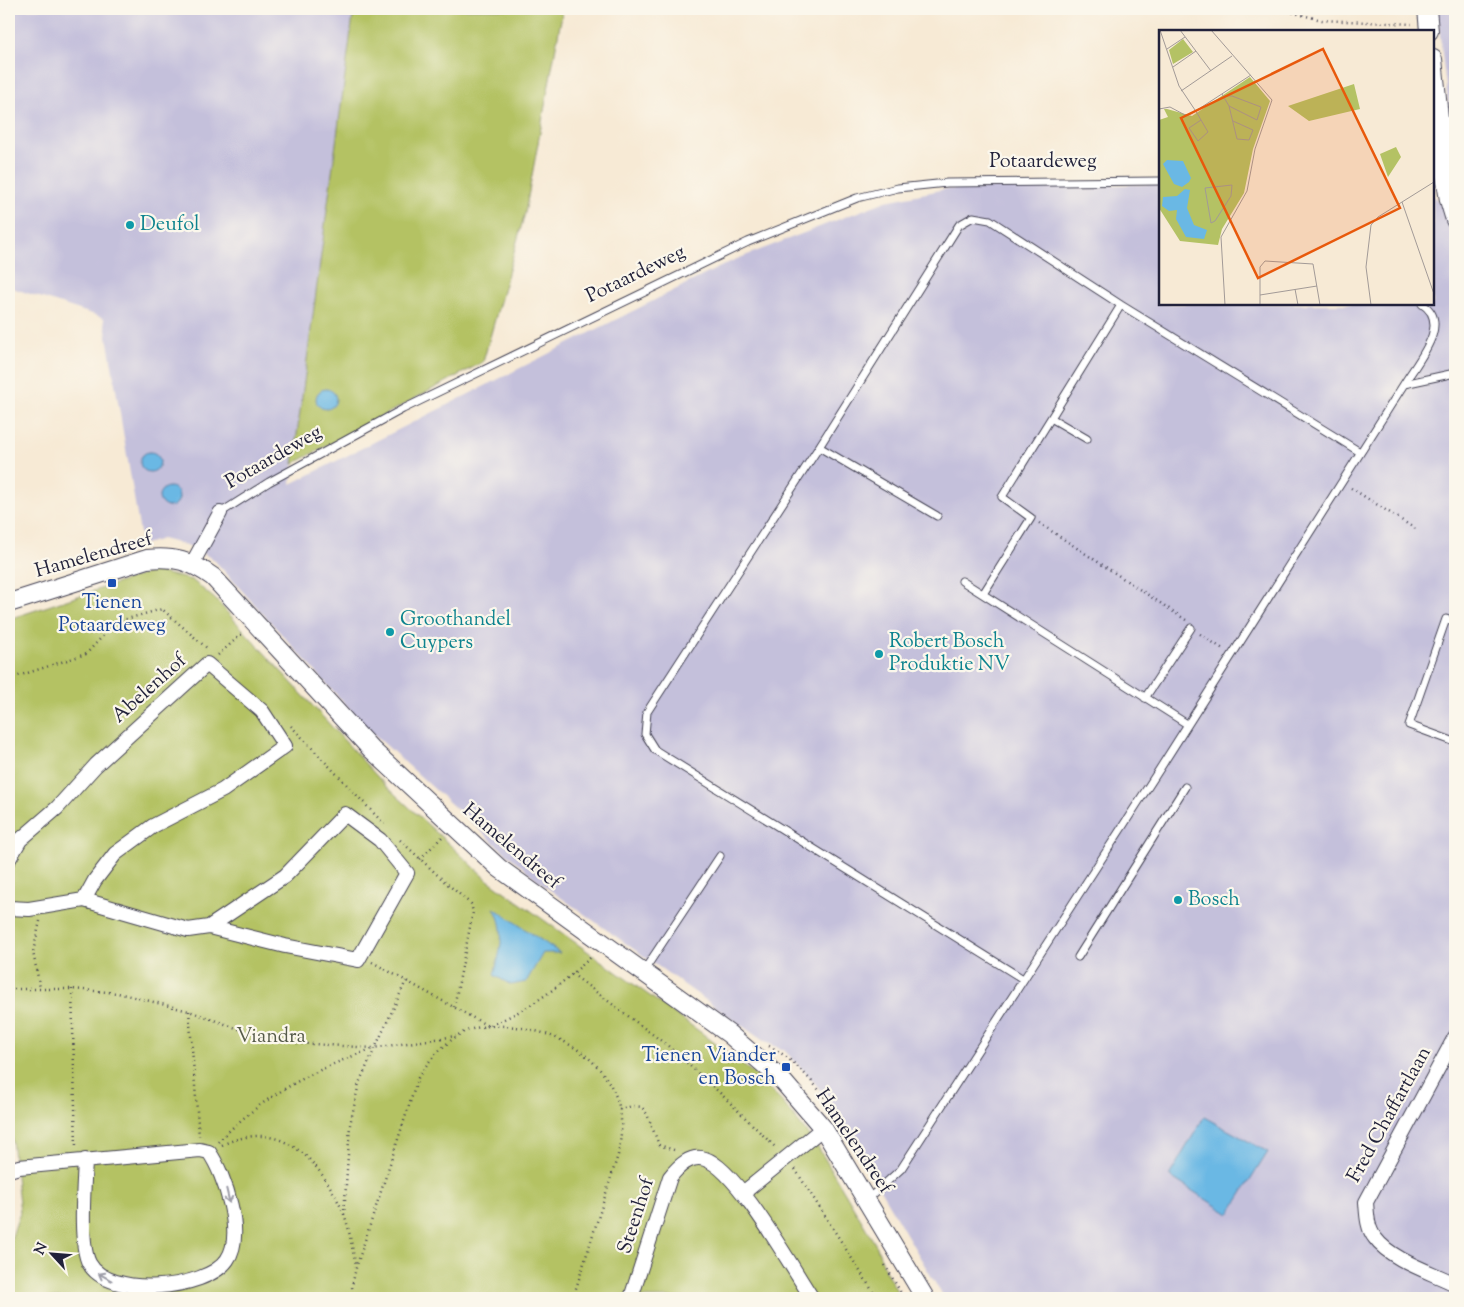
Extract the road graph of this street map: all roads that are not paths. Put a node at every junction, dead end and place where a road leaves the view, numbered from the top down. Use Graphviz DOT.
graph roads {
  1 [pos="1434,72"];
  2 [pos="1159,181"];
  3 [pos="1455,220"];
  4 [pos="1121,305"];
  5 [pos="1424,305"];
  6 [pos="1455,373"];
  7 [pos="1404,384"];
  8 [pos="1051,418"];
  9 [pos="1087,439"];
  10 [pos="819,447"];
  11 [pos="1360,452"];
  12 [pos="220,513"];
  13 [pos="937,516"];
  14 [pos="192,564"];
  15 [pos="962,581"];
  16 [pos="983,594"];
  17 [pos="9,603"];
  18 [pos="1455,622"];
  19 [pos="1191,628"];
  20 [pos="1145,698"];
  21 [pos="1187,724"];
  22 [pos="1455,742"];
  23 [pos="1185,787"];
  24 [pos="720,856"];
  25 [pos="9,859"];
  26 [pos="84,900"];
  27 [pos="9,908"];
  28 [pos="209,927"];
  29 [pos="1078,957"];
  30 [pos="643,973"];
  31 [pos="1023,979"];
  32 [pos="1455,1037"];
  33 [pos="823,1128"];
  34 [pos="81,1160"];
  35 [pos="9,1170"];
  36 [pos="743,1193"];
  37 [pos="867,1200"];
  38 [pos="1455,1284"];
  39 [pos="631,1298"];
  40 [pos="812,1298"];
  41 [pos="925,1298"];
  1 -- 3 [label="street"];
  2 -- 12 [label="lane, Potaardeweg"];
  4 -- 8 [label="lane"];
  4 -- 10 [label="lane"];
  4 -- 11 [label="lane"];
  5 -- 7 [label="lane"];
  6 -- 7 [label="lane"];
  7 -- 11 [label="lane"];
  8 -- 9 [label="lane"];
  8 -- 16 [label="lane"];
  10 -- 13 [label="lane"];
  10 -- 31 [label="lane"];
  11 -- 21 [label="lane"];
  12 -- 14 [label="street, Potaardeweg"];
  14 -- 17 [label="street, Hamelendreef"];
  14 -- 30 [label="street, Hamelendreef"];
  15 -- 16 [label="lane"];
  16 -- 20 [label="lane"];
  18 -- 22 [label="lane"];
  19 -- 20 [label="lane"];
  20 -- 21 [label="lane"];
  21 -- 31 [label="lane"];
  23 -- 29 [label="lane"];
  24 -- 30 [label="lane"];
  25 -- 26 [label="street, Abelenhof"];
  26 -- 27 [label="street"];
  26 -- 28 [label="street"];
  28 -- 28 [label="street"];
  30 -- 33 [label="street, Hamelendreef"];
  31 -- 37 [label="lane"];
  32 -- 38 [label="street, Fred Chaffartlaan"];
  33 -- 36 [label="street"];
  33 -- 37 [label="street, Hamelendreef"];
  34 -- 34 [label="street, one-way"];
  34 -- 35 [label="street"];
  36 -- 39 [label="street, Steenhof"];
  36 -- 40 [label="street, Steenhof"];
  37 -- 41 [label="street, Hamelendreef"];
}
